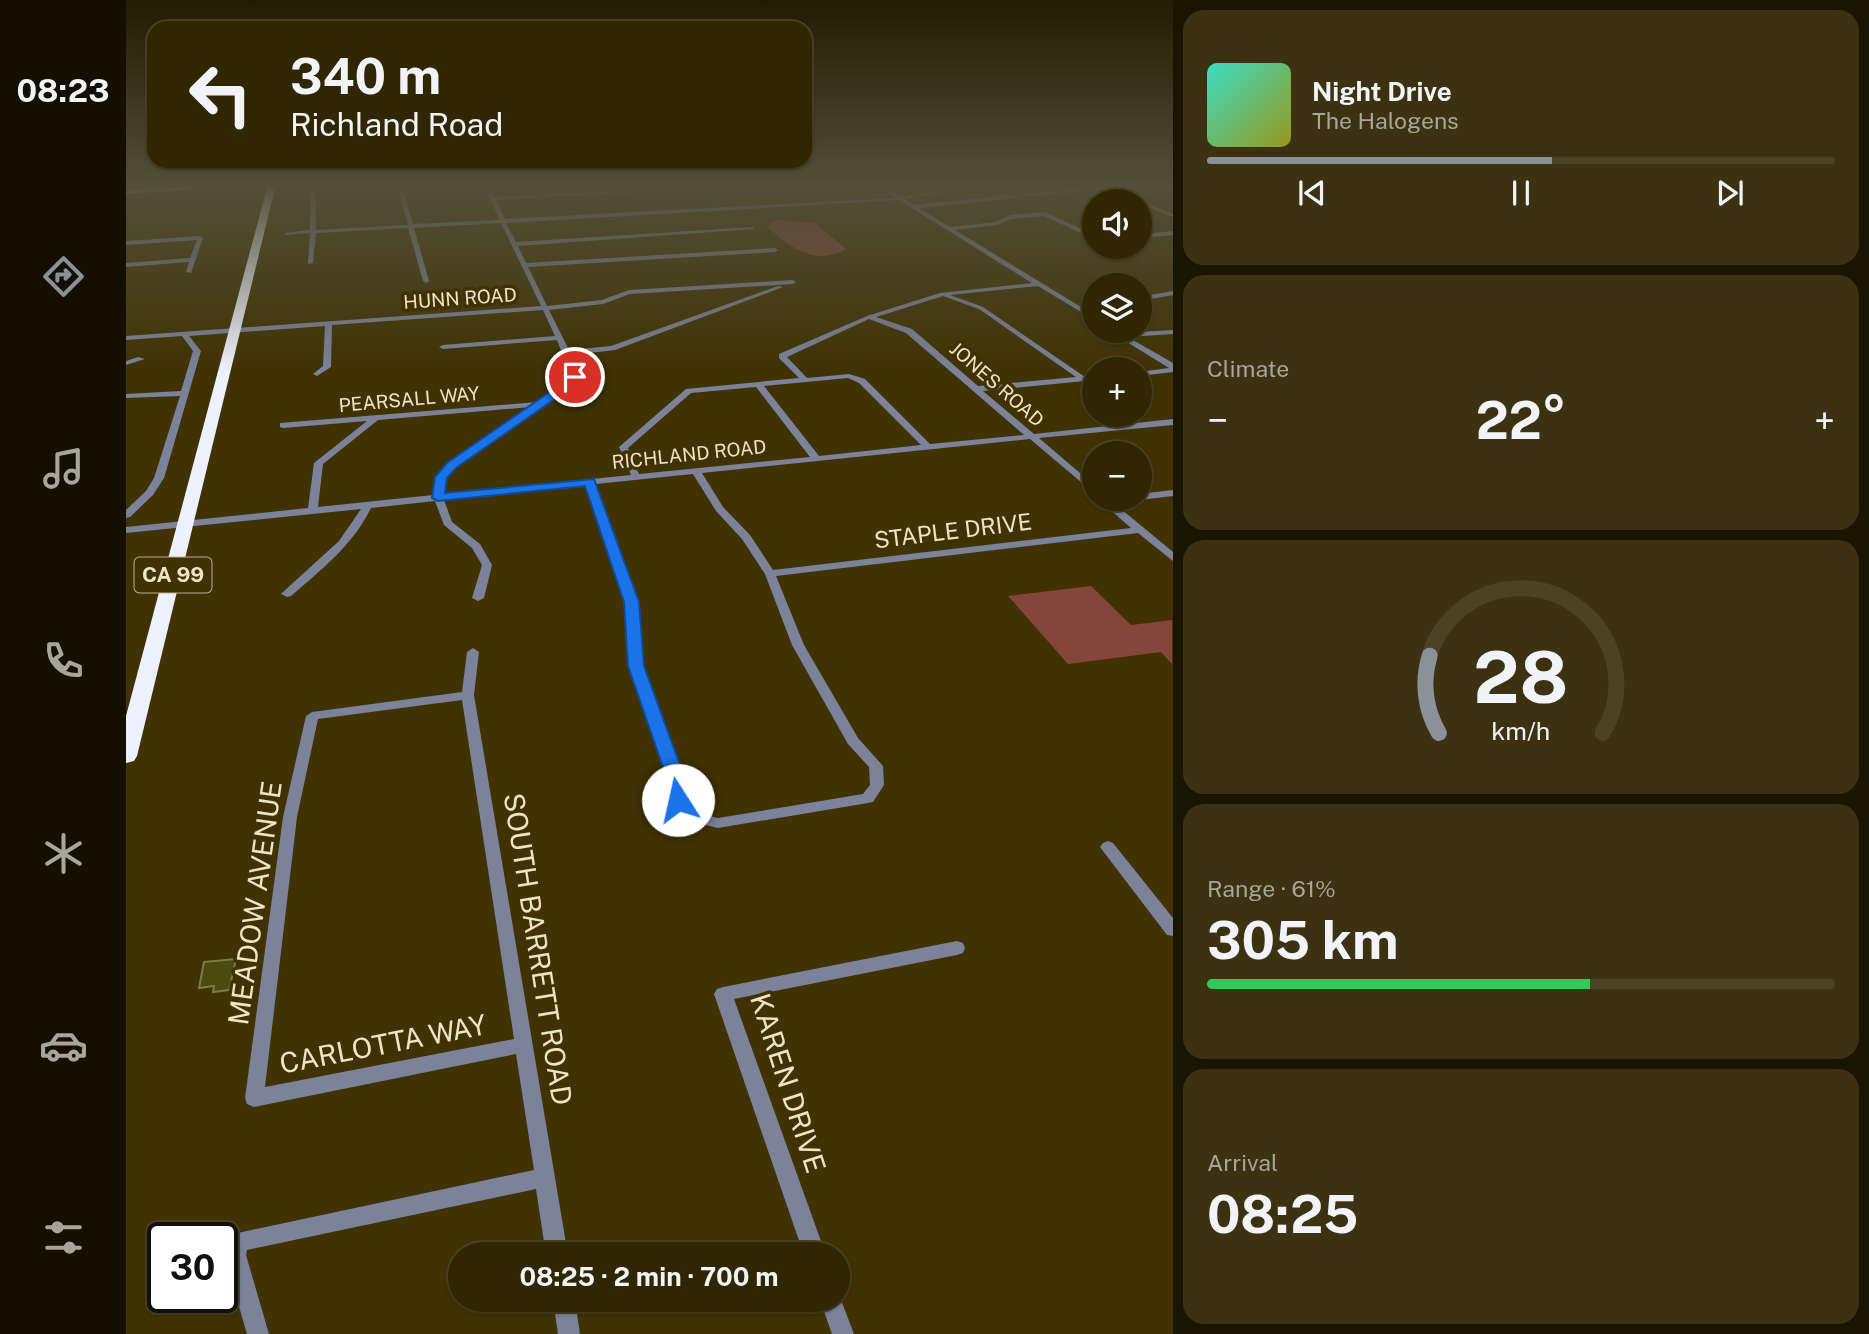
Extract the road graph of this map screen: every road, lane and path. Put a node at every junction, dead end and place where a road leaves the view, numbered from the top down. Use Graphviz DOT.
graph roads {
  1 [pos="197,246"];
  2 [pos="257,246"];
  3 [pos="312,246"];
  4 [pos="417,246"];
  5 [pos="516,246"];
  6 [pos="978,246"];
  7 [pos="775,250"];
  8 [pos="193,260"];
  9 [pos="310,263"];
  10 [pos="126,265"];
  11 [pos="525,265"];
  12 [pos="189,272"];
  13 [pos="426,281"];
  14 [pos="1039,284"];
  15 [pos="942,294"];
  16 [pos="1170,295"];
  17 [pos="1152,297"];
  18 [pos="1082,304"];
  19 [pos="1072,305"];
  20 [pos="545,308"];
  21 [pos="1082,311"];
  22 [pos="869,317"];
  23 [pos="329,322"];
  24 [pos="236,329"];
  25 [pos="1152,332"];
  26 [pos="1172,332"];
  27 [pos="183,333"];
  28 [pos="126,338"];
  29 [pos="560,338"];
  30 [pos="1133,343"];
  31 [pos="443,347"];
  32 [pos="567,353"];
  33 [pos="141,359"];
  34 [pos="126,363"];
  35 [pos="1171,366"];
  36 [pos="1152,371"];
  37 [pos="317,373"];
  38 [pos="1082,378"];
  39 [pos="1082,379"];
  40 [pos="805,380"];
  41 [pos="758,384"];
  42 [pos="976,390"];
  43 [pos="185,393"];
  44 [pos="126,396"];
  45 [pos="537,404"];
  46 [pos="375,418"];
  47 [pos="1172,422"];
  48 [pos="284,425"];
  49 [pos="1031,437"];
  50 [pos="928,447"];
  51 [pos="817,459"];
  52 [pos="696,471"];
  53 [pos="636,477"];
  54 [pos="1082,481"];
  55 [pos="590,482"];
  56 [pos="1172,493"];
  57 [pos="1152,495"];
  58 [pos="438,498"];
  59 [pos="367,506"];
  60 [pos="1118,511"];
  61 [pos="312,512"];
  62 [pos="126,515"];
  63 [pos="187,523"];
  64 [pos="126,530"];
  65 [pos="1141,530"];
  66 [pos="1172,558"];
  67 [pos="770,574"];
  68 [pos="287,594"];
  69 [pos="478,598"];
  70 [pos="473,652"];
  71 [pos="468,695"];
  72 [pos="126,756"];
  73 [pos="1108,846"];
  74 [pos="1172,930"];
  75 [pos="957,948"];
  76 [pos="523,1045"];
  77 [pos="254,1098"];
  78 [pos="544,1178"];
  79 [pos="554,1242"];
  80 [pos="810,1242"];
  81 [pos="566,1312"];
  82 [pos="835,1312"];
  83 [pos="258,1334"];
  84 [pos="569,1334"];
  85 [pos="843,1334"];
  1 -- 8 [label="street"];
  2 -- 24 [label="highway, CA 99"];
  3 -- 9 [label="street"];
  4 -- 13 [label="street"];
  5 -- 11 [label="street"];
  6 -- 14 [label="street"];
  7 -- 11 [label="street"];
  8 -- 10 [label="street"];
  8 -- 12 [label="street"];
  11 -- 20 [label="street"];
  14 -- 15 [label="street"];
  14 -- 19 [label="street"];
  15 -- 22 [label="street"];
  15 -- 38 [label="street"];
  16 -- 17 [label="street"];
  18 -- 19 [label="street"];
  19 -- 21 [label="street"];
  20 -- 23 [label="street, HUNN ROAD"];
  20 -- 29 [label="street"];
  20 -- 32 [label="street, HUNN ROAD"];
  22 -- 40 [label="street"];
  22 -- 42 [label="street, JONES ROAD"];
  23 -- 24 [label="street, HUNN ROAD"];
  23 -- 37 [label="street"];
  24 -- 27 [label="street, HUNN ROAD"];
  24 -- 63 [label="highway, CA 99"];
  25 -- 26 [label="street"];
  27 -- 28 [label="street, HUNN ROAD"];
  27 -- 43 [label="street"];
  29 -- 31 [label="street"];
  29 -- 32 [label="street"];
  30 -- 35 [label="street"];
  32 -- 45 [label="street"];
  33 -- 34 [label="street"];
  35 -- 36 [label="street"];
  39 -- 42 [label="street"];
  40 -- 41 [label="street"];
  40 -- 50 [label="street"];
  41 -- 51 [label="street"];
  41 -- 53 [label="street"];
  42 -- 49 [label="street, JONES ROAD"];
  43 -- 44 [label="street"];
  43 -- 62 [label="street"];
  45 -- 46 [label="street, PEARSALL WAY"];
  45 -- 58 [label="street"];
  46 -- 48 [label="street, PEARSALL WAY"];
  46 -- 61 [label="street"];
  47 -- 49 [label="street, RICHLAND ROAD"];
  49 -- 50 [label="street, RICHLAND ROAD"];
  49 -- 54 [label="street, JONES ROAD"];
  50 -- 51 [label="street, RICHLAND ROAD"];
  51 -- 52 [label="street, RICHLAND ROAD"];
  52 -- 53 [label="street, RICHLAND ROAD"];
  52 -- 67 [label="street"];
  53 -- 55 [label="street, RICHLAND ROAD"];
  55 -- 58 [label="street, RICHLAND ROAD"];
  55 -- 67 [label="street"];
  56 -- 57 [label="street"];
  58 -- 59 [label="street, RICHLAND ROAD"];
  58 -- 69 [label="street"];
  59 -- 61 [label="street, RICHLAND ROAD"];
  59 -- 68 [label="street"];
  60 -- 65 [label="street"];
  61 -- 63 [label="street, RICHLAND ROAD"];
  63 -- 64 [label="street, RICHLAND ROAD"];
  63 -- 72 [label="highway, CA 99"];
  65 -- 66 [label="street"];
  65 -- 67 [label="street, STAPLE DRIVE"];
  70 -- 71 [label="street, SOUTH BARRETT ROAD"];
  71 -- 76 [label="street, SOUTH BARRETT ROAD"];
  71 -- 77 [label="street, MEADOW AVENUE"];
  73 -- 74 [label="street"];
  75 -- 80 [label="street, KAREN DRIVE"];
  76 -- 77 [label="street, CARLOTTA WAY"];
  76 -- 78 [label="street, SOUTH BARRETT ROAD"];
  78 -- 79 [label="street, SOUTH BARRETT ROAD"];
  78 -- 83 [label="street"];
  81 -- 84 [label="street"];
  82 -- 85 [label="street"];
}
